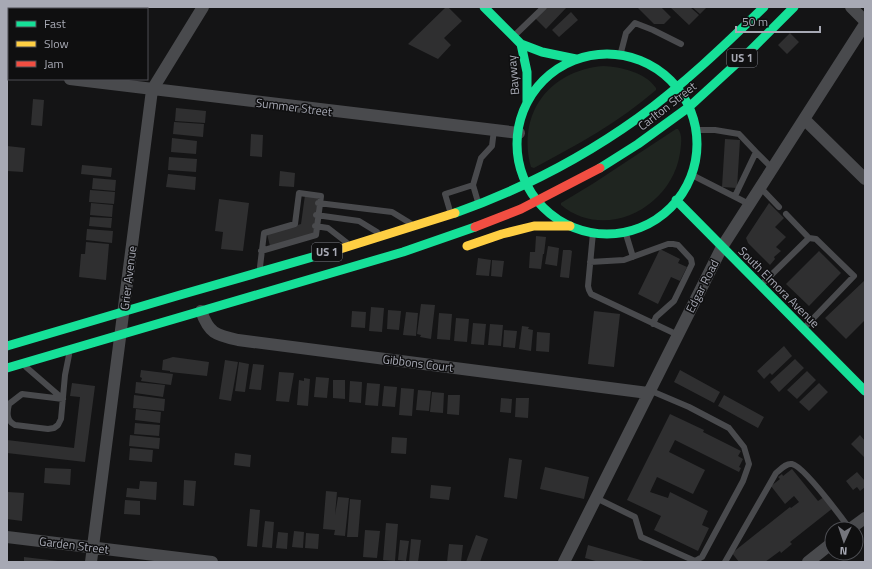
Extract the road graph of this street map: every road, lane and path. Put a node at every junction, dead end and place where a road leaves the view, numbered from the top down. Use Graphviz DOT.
graph roads {
  1 [pos="203,7"];
  2 [pos="484,7"];
  3 [pos="544,7"];
  4 [pos="764,7"];
  5 [pos="794,7"];
  6 [pos="851,7"];
  7 [pos="865,23"];
  8 [pos="513,36"];
  9 [pos="521,44"];
  10 [pos="681,44"];
  11 [pos="620,56"];
  12 [pos="576,59"];
  13 [pos="77,80"];
  14 [pos="677,88"];
  15 [pos="152,90"];
  16 [pos="527,104"];
  17 [pos="689,107"];
  18 [pos="804,119"];
  19 [pos="494,130"];
  20 [pos="698,130"];
  21 [pos="519,133"];
  22 [pos="756,152"];
  23 [pos="772,168"];
  24 [pos="692,175"];
  25 [pos="865,180"];
  26 [pos="526,183"];
  27 [pos="473,185"];
  28 [pos="760,187"];
  29 [pos="735,196"];
  30 [pos="676,200"];
  31 [pos="537,201"];
  32 [pos="319,203"];
  33 [pos="479,204"];
  34 [pos="749,204"];
  35 [pos="779,206"];
  36 [pos="451,214"];
  37 [pos="786,214"];
  38 [pos="317,215"];
  39 [pos="316,226"];
  40 [pos="414,226"];
  41 [pos="570,226"];
  42 [pos="625,231"];
  43 [pos="593,233"];
  44 [pos="383,236"];
  45 [pos="809,238"];
  46 [pos="351,246"];
  47 [pos="722,246"];
  48 [pos="457,249"];
  49 [pos="261,251"];
  50 [pos="403,252"];
  51 [pos="424,254"];
  52 [pos="633,257"];
  53 [pos="590,262"];
  54 [pos="259,272"];
  55 [pos="761,285"];
  56 [pos="123,311"];
  57 [pos="201,311"];
  58 [pos="653,324"];
  59 [pos="804,328"];
  60 [pos="120,334"];
  61 [pos="678,335"];
  62 [pos="7,346"];
  63 [pos="70,349"];
  64 [pos="21,363"];
  65 [pos="7,368"];
  66 [pos="865,390"];
  67 [pos="648,392"];
  68 [pos="63,398"];
  69 [pos="596,498"];
  70 [pos="844,521"];
  71 [pos="7,537"];
  72 [pos="93,548"];
  73 [pos="824,550"];
  74 [pos="91,562"];
  75 [pos="212,562"];
  76 [pos="564,562"];
  77 [pos="725,562"];
  78 [pos="808,562"];
  1 -- 15 [label="street, Grier Avenue"];
  2 -- 8 [label="main road, Bayway"];
  3 -- 8 [label="lane"];
  4 -- 14 [label="main road, Carlton Street / US 1"];
  5 -- 17 [label="main road, Carlton Street / US 1"];
  6 -- 7 [label="street"];
  7 -- 18 [label="street, Edgar Road"];
  8 -- 9 [label="main road, Bayway"];
  9 -- 12 [label="main road, Bayway"];
  9 -- 16 [label="main road, Bayway"];
  10 -- 11 [label="lane"];
  11 -- 12 [label="main road"];
  11 -- 14 [label="main road"];
  12 -- 16 [label="main road"];
  13 -- 15 [label="street, Summer Street"];
  14 -- 17 [label="main road"];
  14 -- 26 [label="main road, Carlton Street / US 1"];
  15 -- 19 [label="street, Summer Street"];
  15 -- 56 [label="street, Grier Avenue"];
  16 -- 21 [label="main road"];
  17 -- 20 [label="main road"];
  17 -- 31 [label="main road, Carlton Street"];
  18 -- 23 [label="street, Edgar Road"];
  18 -- 25 [label="street"];
  19 -- 21 [label="street, Summer Street"];
  19 -- 27 [label="lane"];
  20 -- 22 [label="lane"];
  20 -- 24 [label="main road"];
  21 -- 26 [label="main road"];
  22 -- 23 [label="lane"];
  22 -- 29 [label="lane"];
  23 -- 28 [label="street, Edgar Road"];
  24 -- 29 [label="lane"];
  24 -- 30 [label="main road"];
  26 -- 31 [label="main road"];
  26 -- 33 [label="main road, US 1"];
  27 -- 33 [label="lane"];
  27 -- 36 [label="lane"];
  28 -- 34 [label="street, Edgar Road"];
  28 -- 35 [label="lane"];
  29 -- 34 [label="lane"];
  30 -- 42 [label="main road"];
  30 -- 47 [label="main road, South Elmora Avenue"];
  31 -- 41 [label="main road"];
  31 -- 50 [label="main road, US 1"];
  32 -- 38 [label="lane"];
  32 -- 40 [label="lane"];
  32 -- 49 [label="lane"];
  33 -- 36 [label="main road, US 1"];
  34 -- 47 [label="street, Edgar Road"];
  36 -- 40 [label="main road, US 1"];
  37 -- 45 [label="lane"];
  38 -- 39 [label="lane"];
  38 -- 44 [label="lane"];
  39 -- 46 [label="lane"];
  39 -- 49 [label="lane"];
  40 -- 44 [label="main road, US 1"];
  41 -- 43 [label="main road"];
  41 -- 48 [label="main road"];
  42 -- 43 [label="main road"];
  42 -- 52 [label="lane"];
  43 -- 53 [label="lane"];
  44 -- 46 [label="main road, US 1"];
  45 -- 55 [label="lane"];
  45 -- 59 [label="lane"];
  46 -- 54 [label="main road, US 1"];
  47 -- 55 [label="main road, South Elmora Avenue"];
  47 -- 61 [label="street, Edgar Road"];
  49 -- 54 [label="lane"];
  50 -- 51 [label="main road"];
  50 -- 57 [label="main road, US 1"];
  52 -- 53 [label="lane"];
  52 -- 58 [label="lane"];
  53 -- 58 [label="lane"];
  54 -- 56 [label="main road, US 1"];
  55 -- 59 [label="main road, South Elmora Avenue"];
  56 -- 60 [label="street, Grier Avenue"];
  56 -- 62 [label="main road, US 1"];
  57 -- 60 [label="main road, US 1"];
  57 -- 67 [label="street, Gibbons Court"];
  58 -- 61 [label="lane"];
  59 -- 66 [label="main road, South Elmora Avenue"];
  60 -- 63 [label="main road, US 1"];
  60 -- 72 [label="street, Grier Avenue"];
  61 -- 67 [label="street, Edgar Road"];
  63 -- 64 [label="main road, US 1"];
  63 -- 68 [label="lane"];
  64 -- 65 [label="main road, US 1"];
  64 -- 68 [label="lane"];
  67 -- 69 [label="street, Edgar Road"];
  67 -- 69 [label="lane"];
  68 -- 68 [label="lane"];
  69 -- 76 [label="street, Edgar Road"];
  70 -- 77 [label="lane"];
  71 -- 72 [label="street, Garden Street"];
  72 -- 74 [label="street, Grier Avenue"];
  72 -- 75 [label="street, Garden Street"];
  73 -- 78 [label="street"];
}
